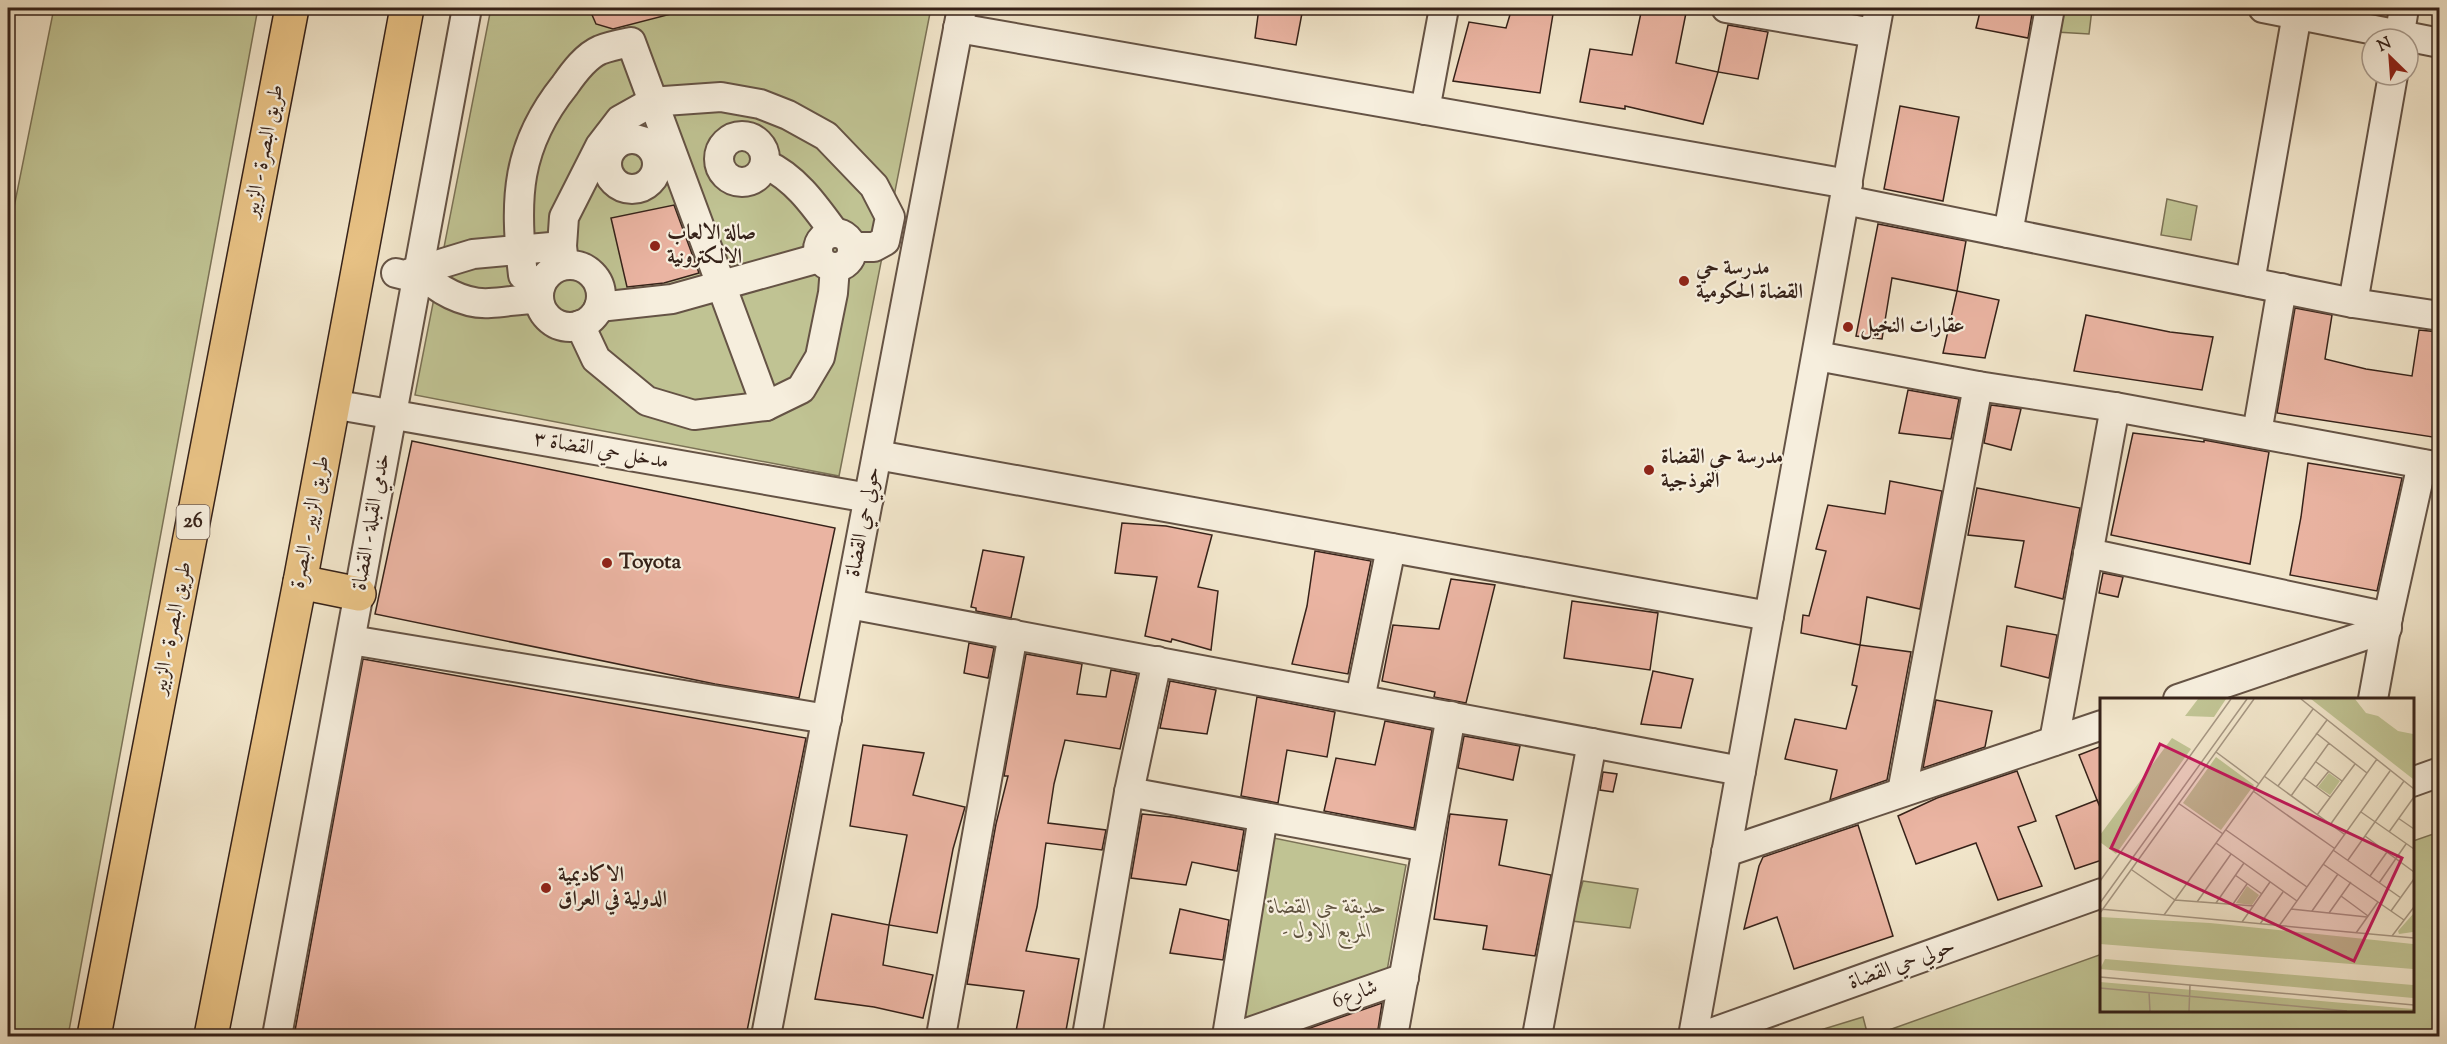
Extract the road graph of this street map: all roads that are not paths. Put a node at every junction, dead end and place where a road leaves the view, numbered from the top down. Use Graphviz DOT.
graph roads {
  1 [pos="292,8"];
  2 [pos="407,8"];
  3 [pos="467,8"];
  4 [pos="1444,8"];
  5 [pos="1726,8"];
  6 [pos="2050,8"];
  7 [pos="2264,8"];
  8 [pos="2404,8"];
  9 [pos="2297,14"];
  10 [pos="960,18"];
  11 [pos="1877,20"];
  12 [pos="2401,27"];
  13 [pos="2360,28"];
  14 [pos="2420,40"];
  15 [pos="2439,43"];
  16 [pos="2391,87"];
  17 [pos="654,104"];
  18 [pos="1425,110"];
  19 [pos="666,159"];
  20 [pos="1846,192"];
  21 [pos="2008,233"];
  22 [pos="520,249"];
  23 [pos="835,251"];
  24 [pos="563,255"];
  25 [pos="407,272"];
  26 [pos="2250,282"];
  27 [pos="721,285"];
  28 [pos="2282,288"];
  29 [pos="539,292"];
  30 [pos="2353,303"];
  31 [pos="589,316"];
  32 [pos="2439,316"];
  33 [pos="1816,356"];
  34 [pos="1978,386"];
  35 [pos="332,404"];
  36 [pos="766,406"];
  37 [pos="2115,407"];
  38 [pos="392,416"];
  39 [pos="2257,433"];
  40 [pos="877,455"];
  41 [pos="2431,465"];
  42 [pos="869,498"];
  43 [pos="1391,548"];
  44 [pos="2088,553"];
  45 [pos="300,582"];
  46 [pos="369,596"];
  47 [pos="849,604"];
  48 [pos="1769,616"];
  49 [pos="2388,622"];
  50 [pos="1014,634"];
  51 [pos="351,640"];
  52 [pos="1157,661"];
  53 [pos="2181,698"];
  54 [pos="2373,698"];
  55 [pos="1360,699"];
  56 [pos="1451,716"];
  57 [pos="826,719"];
  58 [pos="2100,726"];
  59 [pos="2054,741"];
  60 [pos="1592,743"];
  61 [pos="1741,771"];
  62 [pos="2439,772"];
  63 [pos="2414,781"];
  64 [pos="1129,792"];
  65 [pos="1902,792"];
  66 [pos="1263,817"];
  67 [pos="1427,847"];
  68 [pos="1726,852"];
  69 [pos="2100,894"];
  70 [pos="1404,978"];
  71 [pos="94,1036"];
  72 [pos="211,1036"];
  73 [pos="278,1036"];
  74 [pos="766,1036"];
  75 [pos="941,1036"];
  76 [pos="1087,1036"];
  77 [pos="1227,1036"];
  78 [pos="1238,1036"];
  79 [pos="1393,1036"];
  80 [pos="1537,1036"];
  81 [pos="1693,1036"];
  82 [pos="1703,1036"];
  1 -- 71 [label="highway, طريق البصرة - الزبير / 26"];
  2 -- 35 [label="highway, طريق الزبير - البصرة"];
  3 -- 25 [label="street, خدمي القبلة - القضاة"];
  4 -- 18 [label="street"];
  5 -- 11 [label="street"];
  6 -- 21 [label="street"];
  7 -- 9 [label="street"];
  8 -- 12 [label="street"];
  9 -- 13 [label="street"];
  9 -- 26 [label="street"];
  10 -- 18 [label="street"];
  10 -- 40 [label="street, حولي حي القضاة"];
  11 -- 20 [label="street"];
  14 -- 15 [label="street"];
  16 -- 30 [label="street"];
  17 -- 19 [label="street"];
  17 -- 22 [label="street"];
  17 -- 23 [label="street"];
  17 -- 24 [label="street"];
  18 -- 20 [label="street"];
  19 -- 23 [label="street"];
  19 -- 27 [label="street"];
  20 -- 21 [label="street"];
  20 -- 33 [label="street"];
  21 -- 26 [label="street"];
  22 -- 24 [label="street"];
  22 -- 25 [label="street"];
  22 -- 29 [label="street"];
  23 -- 27 [label="street"];
  23 -- 36 [label="street"];
  24 -- 29 [label="street"];
  24 -- 31 [label="street"];
  25 -- 29 [label="street"];
  25 -- 38 [label="street, خدمي القبلة - القضاة"];
  26 -- 28 [label="street"];
  27 -- 31 [label="street"];
  27 -- 36 [label="street"];
  28 -- 30 [label="street"];
  28 -- 39 [label="street"];
  29 -- 31 [label="street"];
  30 -- 32 [label="street"];
  31 -- 36 [label="street"];
  33 -- 34 [label="street"];
  33 -- 48 [label="street"];
  34 -- 37 [label="street"];
  34 -- 65 [label="street"];
  35 -- 38 [label="street, مدخل حي القضاة ٣"];
  35 -- 45 [label="highway, طريق الزبير - البصرة"];
  37 -- 39 [label="street"];
  37 -- 44 [label="street"];
  38 -- 42 [label="street, مدخل حي القضاة ٣"];
  38 -- 46 [label="street, خدمي القبلة - القضاة"];
  39 -- 41 [label="street"];
  40 -- 42 [label="street, حولي حي القضاة"];
  40 -- 43 [label="street"];
  41 -- 49 [label="street"];
  42 -- 47 [label="street, حولي حي القضاة"];
  43 -- 48 [label="street"];
  43 -- 55 [label="street"];
  44 -- 49 [label="street"];
  44 -- 59 [label="street"];
  45 -- 46 [label="highway"];
  45 -- 72 [label="highway, طريق الزبير - البصرة"];
  46 -- 51 [label="street, خدمي القبلة - القضاة"];
  47 -- 50 [label="street"];
  47 -- 57 [label="street, حولي حي القضاة"];
  48 -- 61 [label="street"];
  49 -- 53 [label="street"];
  49 -- 54 [label="street"];
  50 -- 52 [label="street"];
  50 -- 75 [label="street"];
  51 -- 57 [label="street"];
  51 -- 73 [label="street, خدمي القبلة - القضاة"];
  52 -- 55 [label="street"];
  52 -- 64 [label="street"];
  55 -- 56 [label="street"];
  56 -- 60 [label="street"];
  56 -- 67 [label="street"];
  57 -- 74 [label="street, حولي حي القضاة"];
  58 -- 59 [label="street"];
  59 -- 65 [label="street"];
  60 -- 61 [label="street"];
  60 -- 80 [label="street"];
  61 -- 68 [label="street"];
  62 -- 63 [label="street"];
  64 -- 66 [label="street"];
  64 -- 76 [label="street"];
  65 -- 68 [label="street"];
  66 -- 67 [label="street"];
  66 -- 77 [label="street"];
  67 -- 70 [label="street"];
  68 -- 81 [label="street"];
  69 -- 82 [label="street, حولي حي القضاة"];
  70 -- 78 [label="street, شارع6"];
  70 -- 79 [label="street"];
}
